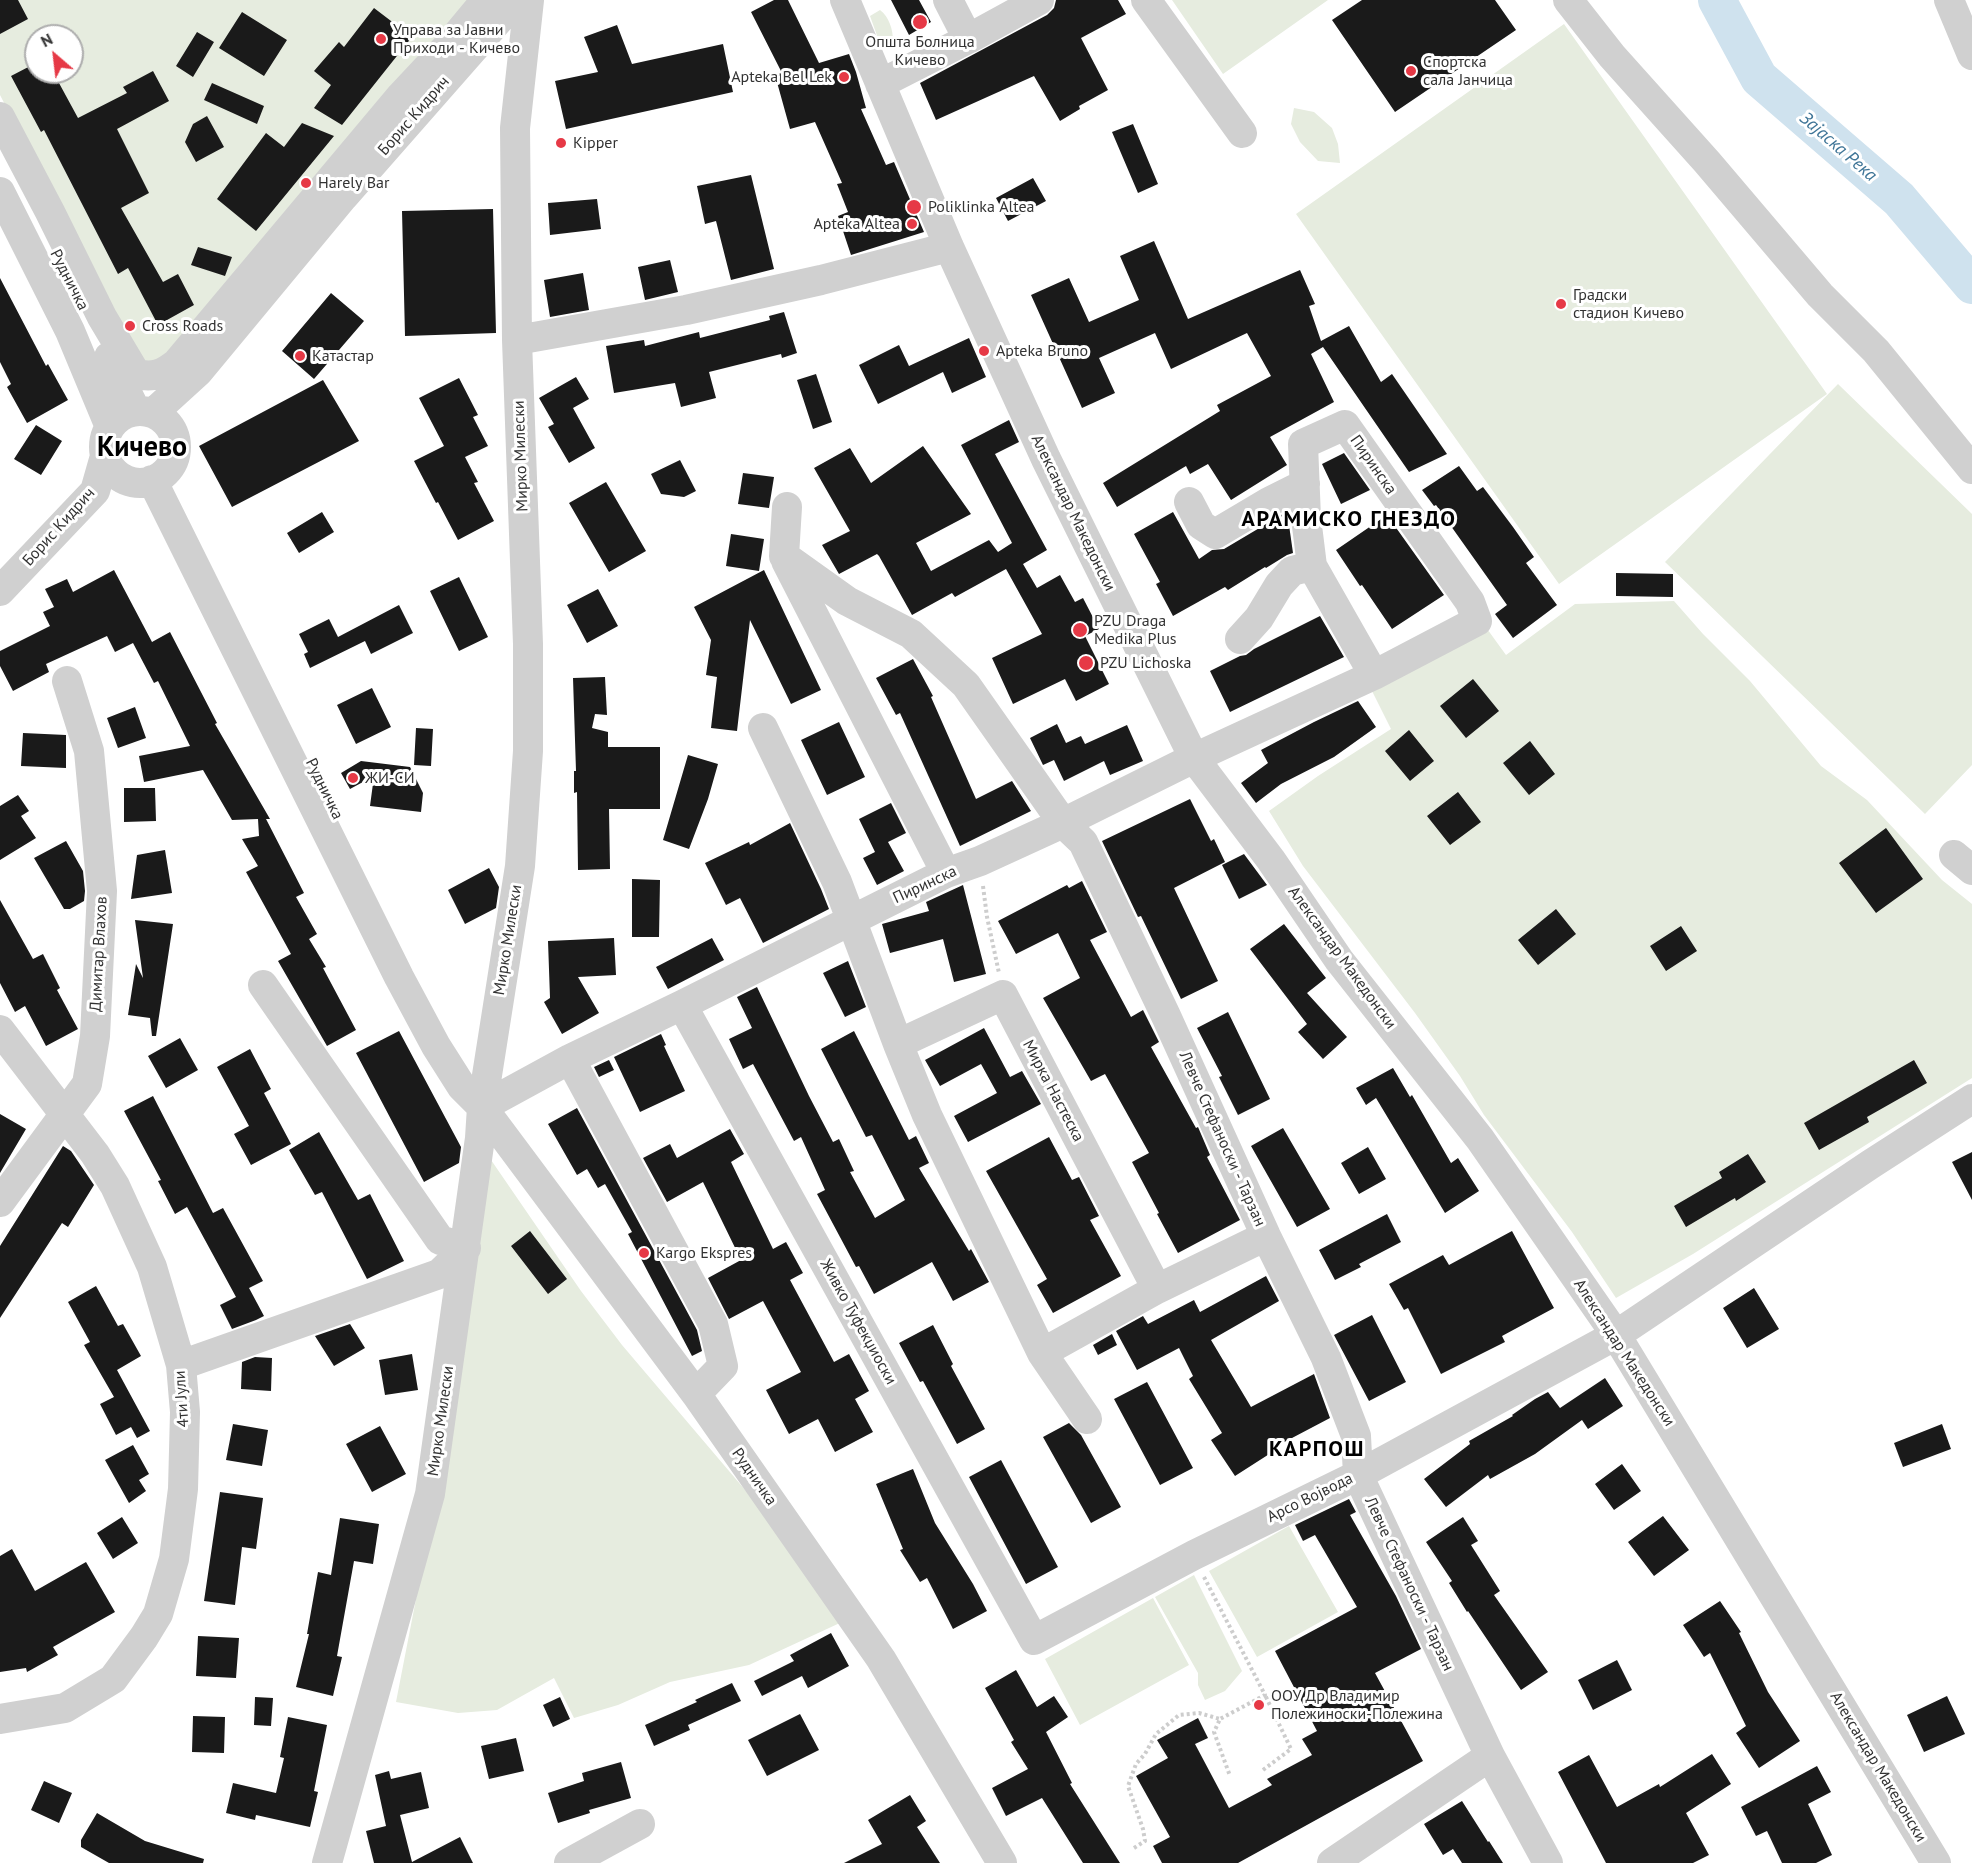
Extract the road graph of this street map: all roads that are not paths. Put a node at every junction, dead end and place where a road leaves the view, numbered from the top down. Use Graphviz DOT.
graph roads {
  1 [pos="844,0"];
  2 [pos="948,0"];
  3 [pos="1039,0"];
  4 [pos="1146,0"];
  5 [pos="1568,0"];
  6 [pos="1949,0"];
  7 [pos="501,2"];
  8 [pos="968,39"];
  9 [pos="1972,55"];
  10 [pos="880,84"];
  11 [pos="0,117"];
  12 [pos="1242,133"];
  13 [pos="0,151"];
  14 [pos="0,192"];
  15 [pos="949,247"];
  16 [pos="517,340"];
  17 [pos="153,416"];
  18 [pos="107,442"];
  19 [pos="1972,470"];
  20 [pos="151,478"];
  21 [pos="1305,484"];
  22 [pos="95,491"];
  23 [pos="1189,502"];
  24 [pos="787,507"];
  25 [pos="784,556"];
  26 [pos="1312,566"];
  27 [pos="0,591"];
  28 [pos="1240,639"];
  29 [pos="1374,675"];
  30 [pos="67,681"];
  31 [pos="763,728"];
  32 [pos="1194,758"];
  33 [pos="1063,823"];
  34 [pos="946,873"];
  35 [pos="852,920"];
  36 [pos="263,985"];
  37 [pos="682,1005"];
  38 [pos="0,1030"];
  39 [pos="898,1044"];
  40 [pos="570,1059"];
  41 [pos="1972,1098"];
  42 [pos="482,1107"];
  43 [pos="65,1115"];
  44 [pos="0,1202"];
  45 [pos="1266,1236"];
  46 [pos="466,1248"];
  47 [pos="1157,1289"];
  48 [pos="1616,1335"];
  49 [pos="1042,1353"];
  50 [pos="181,1365"];
  51 [pos="696,1394"];
  52 [pos="1087,1419"];
  53 [pos="1358,1475"];
  54 [pos="1034,1640"];
  55 [pos="0,1719"];
  56 [pos="1490,1756"];
  57 [pos="640,1824"];
  58 [pos="327,1863"];
  59 [pos="568,1863"];
  60 [pos="1002,1863"];
  61 [pos="1332,1863"];
  62 [pos="1548,1863"];
  63 [pos="1936,1863"];
  1 -- 10 [label="street, Александар Македонски"];
  2 -- 8 [label="street"];
  3 -- 8 [label="street"];
  4 -- 12 [label="street"];
  5 -- 19 [label="street"];
  6 -- 9 [label="street"];
  7 -- 11 [label="street"];
  7 -- 16 [label="street, Мирко Милески"];
  7 -- 17 [label="street, Борис Кидрич"];
  8 -- 10 [label="street"];
  10 -- 15 [label="street, Александар Македонски"];
  13 -- 17 [label="street, Рудничка"];
  14 -- 18 [label="street, Рудничка"];
  15 -- 16 [label="street"];
  15 -- 32 [label="street, Александар Македонски"];
  16 -- 42 [label="street, Мирко Милески"];
  17 -- 18 [label="street"];
  17 -- 20 [label="street"];
  18 -- 20 [label="street"];
  18 -- 22 [label="street, Борис Кидрич"];
  20 -- 22 [label="street"];
  20 -- 42 [label="street, Рудничка"];
  21 -- 23 [label="street"];
  21 -- 26 [label="street, Пиринска"];
  21 -- 29 [label="street, Пиринска"];
  22 -- 27 [label="street, Борис Кидрич"];
  24 -- 25 [label="street"];
  25 -- 33 [label="street, Левче Стефаноски - Тарзан"];
  25 -- 34 [label="street"];
  26 -- 28 [label="street"];
  26 -- 29 [label="street, Пиринска"];
  29 -- 32 [label="street, Пиринска"];
  30 -- 43 [label="street, Димитар Влахов"];
  31 -- 35 [label="street"];
  32 -- 33 [label="street, Пиринска"];
  32 -- 48 [label="street, Александар Македонски"];
  33 -- 34 [label="street, Пиринска"];
  33 -- 45 [label="street, Левче Стефаноски - Тарзан"];
  34 -- 35 [label="street, Пиринска"];
  35 -- 37 [label="street, Пиринска"];
  35 -- 39 [label="street"];
  36 -- 46 [label="street"];
  37 -- 40 [label="street, Пиринска"];
  37 -- 54 [label="street, Живко Туфекџиоски"];
  38 -- 43 [label="street, 4ти Јули"];
  39 -- 47 [label="street, Мирка Настеска"];
  39 -- 49 [label="street"];
  40 -- 42 [label="street, Пиринска"];
  40 -- 51 [label="street"];
  41 -- 48 [label="street, Арсо Војвода"];
  42 -- 46 [label="street, Мирко Милески"];
  42 -- 51 [label="street, Рудничка"];
  43 -- 44 [label="street, Димитар Влахов"];
  43 -- 50 [label="street, 4ти Јули"];
  45 -- 47 [label="street"];
  45 -- 53 [label="street, Левче Стефаноски - Тарзан"];
  46 -- 50 [label="street"];
  46 -- 58 [label="street, Мирко Милески"];
  47 -- 49 [label="street"];
  48 -- 53 [label="street, Арсо Војвода"];
  48 -- 63 [label="street, Александар Македонски"];
  49 -- 52 [label="street"];
  50 -- 55 [label="street, 4ти Јули"];
  51 -- 60 [label="street, Рудничка"];
  53 -- 54 [label="street, Арсо Војвода"];
  53 -- 56 [label="street, Левче Стефаноски - Тарзан"];
  56 -- 61 [label="street"];
  56 -- 62 [label="street, Левче Стефаноски - Тарзан"];
  57 -- 59 [label="street"];
}
